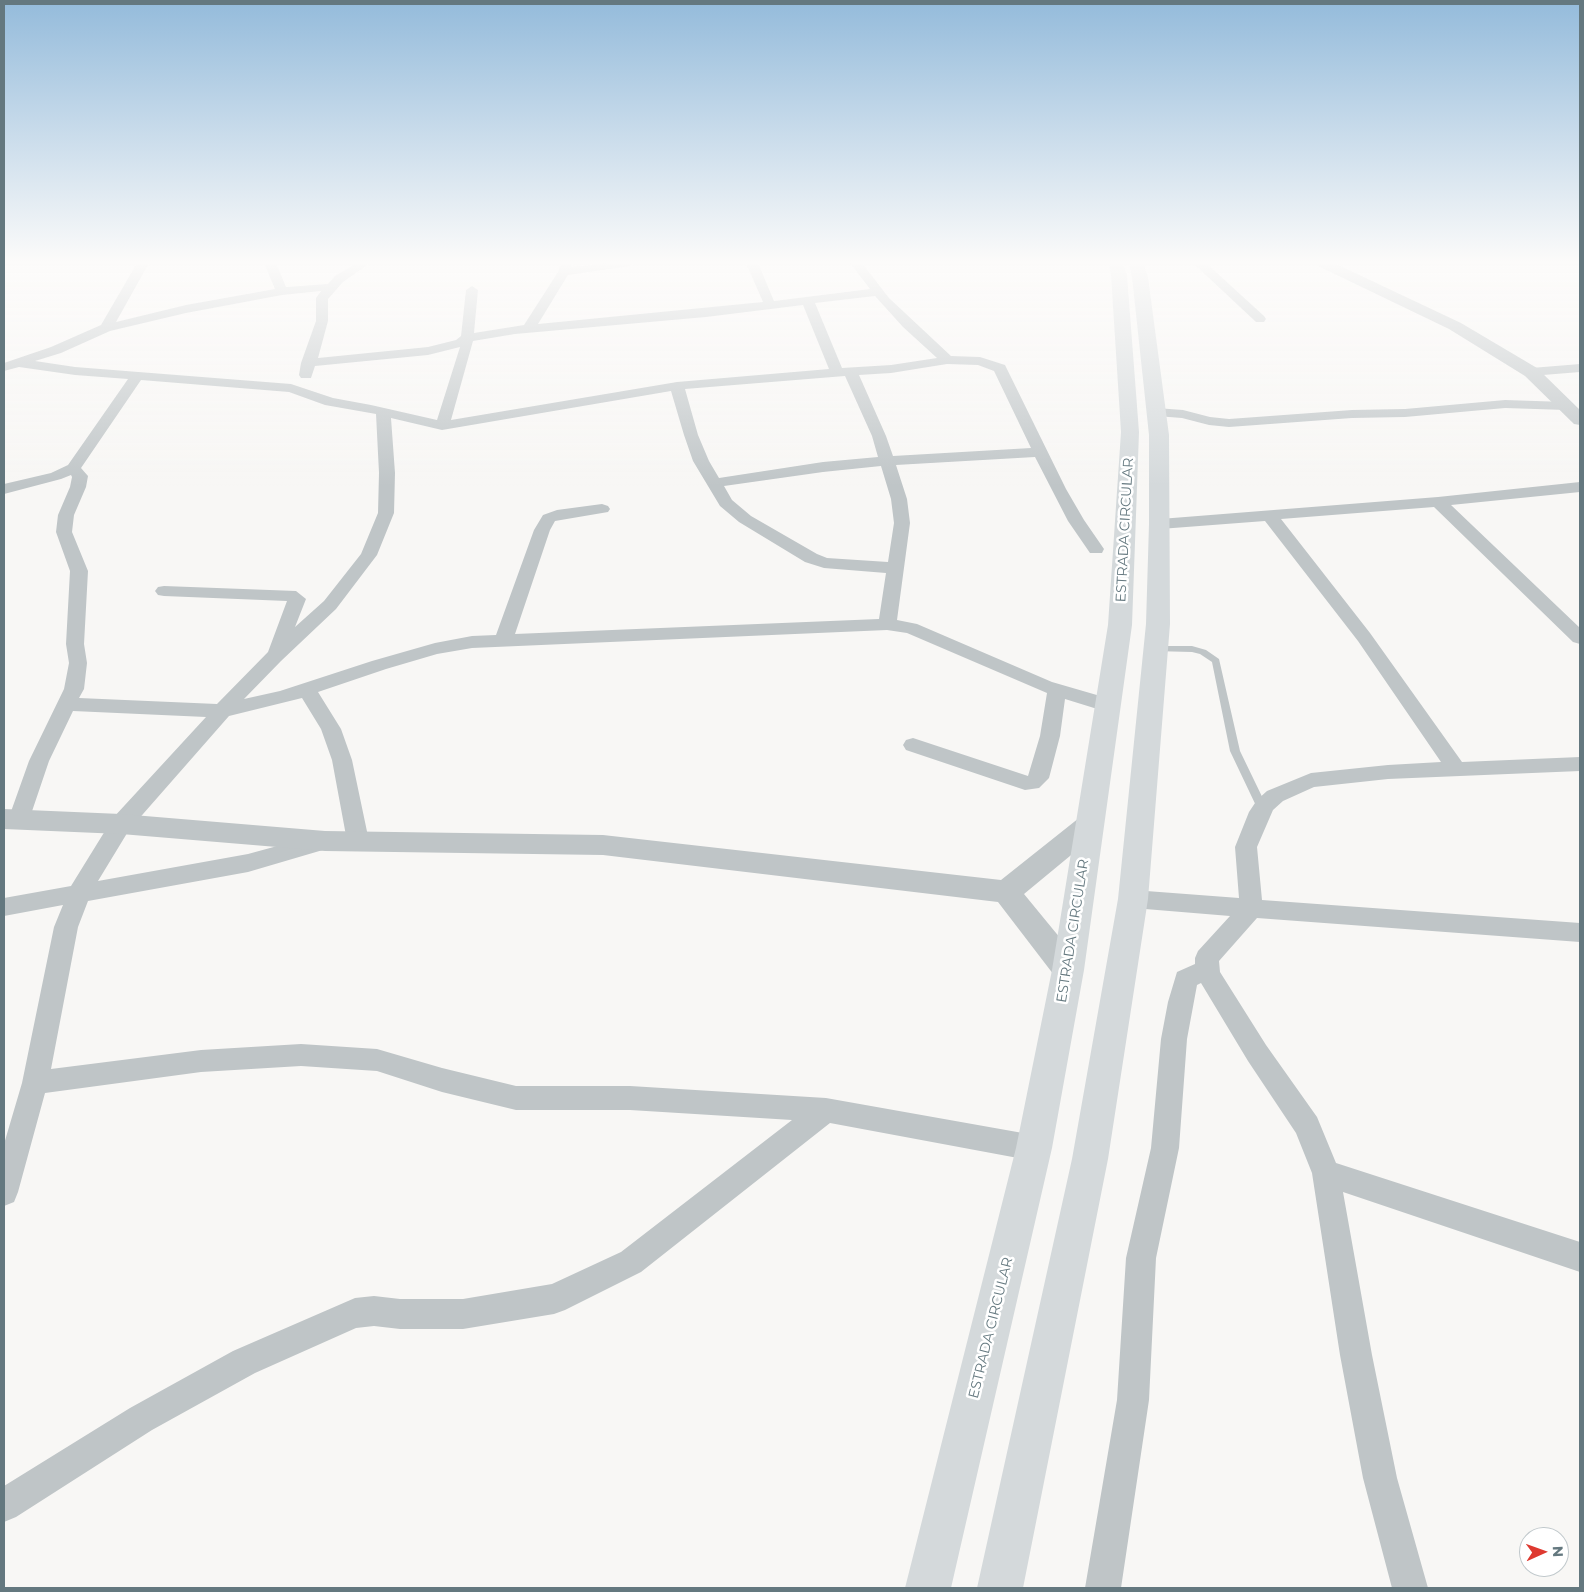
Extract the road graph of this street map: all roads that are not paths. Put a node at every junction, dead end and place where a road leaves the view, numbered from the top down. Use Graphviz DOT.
graph roads {
  1 [pos="83,337"];
  2 [pos="317,337"];
  3 [pos="470,337"];
  4 [pos="826,337"];
  5 [pos="922,337"];
  6 [pos="1123,337"];
  7 [pos="1147,337"];
  8 [pos="1474,337"];
  9 [pos="466,338"];
  10 [pos="948,360"];
  11 [pos="20,363"];
  12 [pos="308,363"];
  13 [pos="4,367"];
  14 [pos="1580,368"];
  15 [pos="844,372"];
  16 [pos="1531,372"];
  17 [pos="136,377"];
  18 [pos="677,386"];
  19 [pos="303,393"];
  20 [pos="1566,406"];
  21 [pos="448,410"];
  22 [pos="541,410"];
  23 [pos="383,412"];
  24 [pos="1156,412"];
  25 [pos="1580,420"];
  26 [pos="442,426"];
  27 [pos="1041,452"];
  28 [pos="887,461"];
  29 [pos="73,468"];
  30 [pos="714,483"];
  31 [pos="1580,487"];
  32 [pos="4,489"];
  33 [pos="1438,502"];
  34 [pos="602,509"];
  35 [pos="1269,515"];
  36 [pos="1160,524"];
  37 [pos="1096,549"];
  38 [pos="895,568"];
  39 [pos="164,591"];
  40 [pos="887,624"];
  41 [pos="1580,638"];
  42 [pos="504,640"];
  43 [pos="1156,649"];
  44 [pos="274,657"];
  45 [pos="306,689"];
  46 [pos="1058,690"];
  47 [pos="66,704"];
  48 [pos="1107,705"];
  49 [pos="222,711"];
  50 [pos="913,745"];
  51 [pos="1580,764"];
  52 [pos="1456,769"];
  53 [pos="1263,809"];
  54 [pos="12,820"];
  55 [pos="121,824"];
  56 [pos="1089,825"];
  57 [pos="325,841"];
  58 [pos="358,841"];
  59 [pos="1006,892"];
  60 [pos="79,893"];
  61 [pos="1133,899"];
  62 [pos="4,907"];
  63 [pos="1251,908"];
  64 [pos="1580,933"];
  65 [pos="1208,969"];
  66 [pos="1068,970"];
  67 [pos="35,1083"];
  68 [pos="826,1110"];
  69 [pos="1034,1148"];
  70 [pos="1326,1173"];
  71 [pos="4,1192"];
  72 [pos="1580,1257"];
  73 [pos="4,1505"];
  74 [pos="928,1588"];
  75 [pos="1000,1588"];
  76 [pos="1103,1588"];
  77 [pos="1410,1588"];
  1 -- 11 [label="street"];
  2 -- 12 [label="street"];
  3 -- 9 [label="street"];
  4 -- 15 [label="street"];
  5 -- 10 [label="street"];
  6 -- 48 [label="main road, ESTRADA CIRCULAR"];
  7 -- 24 [label="main road"];
  8 -- 16 [label="street"];
  9 -- 12 [label="street"];
  9 -- 21 [label="street"];
  10 -- 15 [label="street"];
  10 -- 27 [label="street"];
  11 -- 13 [label="street"];
  11 -- 17 [label="street"];
  12 -- 19 [label="street"];
  14 -- 16 [label="street"];
  15 -- 18 [label="street"];
  15 -- 28 [label="street"];
  16 -- 20 [label="street"];
  17 -- 19 [label="street"];
  17 -- 29 [label="street"];
  18 -- 22 [label="street"];
  18 -- 30 [label="street"];
  19 -- 23 [label="street"];
  20 -- 24 [label="street"];
  20 -- 25 [label="street"];
  21 -- 22 [label="street"];
  21 -- 26 [label="street"];
  22 -- 26 [label="street"];
  23 -- 26 [label="street"];
  23 -- 44 [label="street"];
  24 -- 36 [label="main road"];
  27 -- 28 [label="street"];
  27 -- 37 [label="street"];
  28 -- 30 [label="street"];
  28 -- 38 [label="street"];
  29 -- 32 [label="street"];
  29 -- 47 [label="street"];
  30 -- 38 [label="street"];
  31 -- 33 [label="street"];
  33 -- 35 [label="street"];
  33 -- 41 [label="street"];
  34 -- 42 [label="street"];
  35 -- 36 [label="street"];
  35 -- 52 [label="street"];
  36 -- 43 [label="main road"];
  38 -- 40 [label="street"];
  39 -- 44 [label="street"];
  40 -- 42 [label="street"];
  40 -- 46 [label="street"];
  42 -- 45 [label="street"];
  43 -- 53 [label="lane"];
  43 -- 61 [label="main road"];
  44 -- 49 [label="street"];
  45 -- 49 [label="street"];
  45 -- 58 [label="street"];
  46 -- 48 [label="street"];
  46 -- 50 [label="street"];
  47 -- 49 [label="street"];
  47 -- 54 [label="street"];
  48 -- 56 [label="main road, ESTRADA CIRCULAR"];
  49 -- 55 [label="street"];
  51 -- 52 [label="street"];
  52 -- 53 [label="street"];
  53 -- 63 [label="street"];
  54 -- 55 [label="street"];
  55 -- 57 [label="street"];
  55 -- 60 [label="street"];
  56 -- 59 [label="street"];
  56 -- 66 [label="main road, ESTRADA CIRCULAR"];
  57 -- 58 [label="street"];
  57 -- 60 [label="street"];
  58 -- 59 [label="street"];
  59 -- 66 [label="street"];
  60 -- 62 [label="street"];
  60 -- 67 [label="street"];
  61 -- 63 [label="street"];
  61 -- 75 [label="main road"];
  63 -- 64 [label="street"];
  63 -- 65 [label="street"];
  65 -- 70 [label="street"];
  65 -- 76 [label="street"];
  66 -- 69 [label="main road, ESTRADA CIRCULAR"];
  67 -- 68 [label="street"];
  67 -- 71 [label="street"];
  68 -- 69 [label="street"];
  68 -- 73 [label="street"];
  69 -- 74 [label="main road, ESTRADA CIRCULAR"];
  70 -- 72 [label="street"];
  70 -- 77 [label="street"];
}
